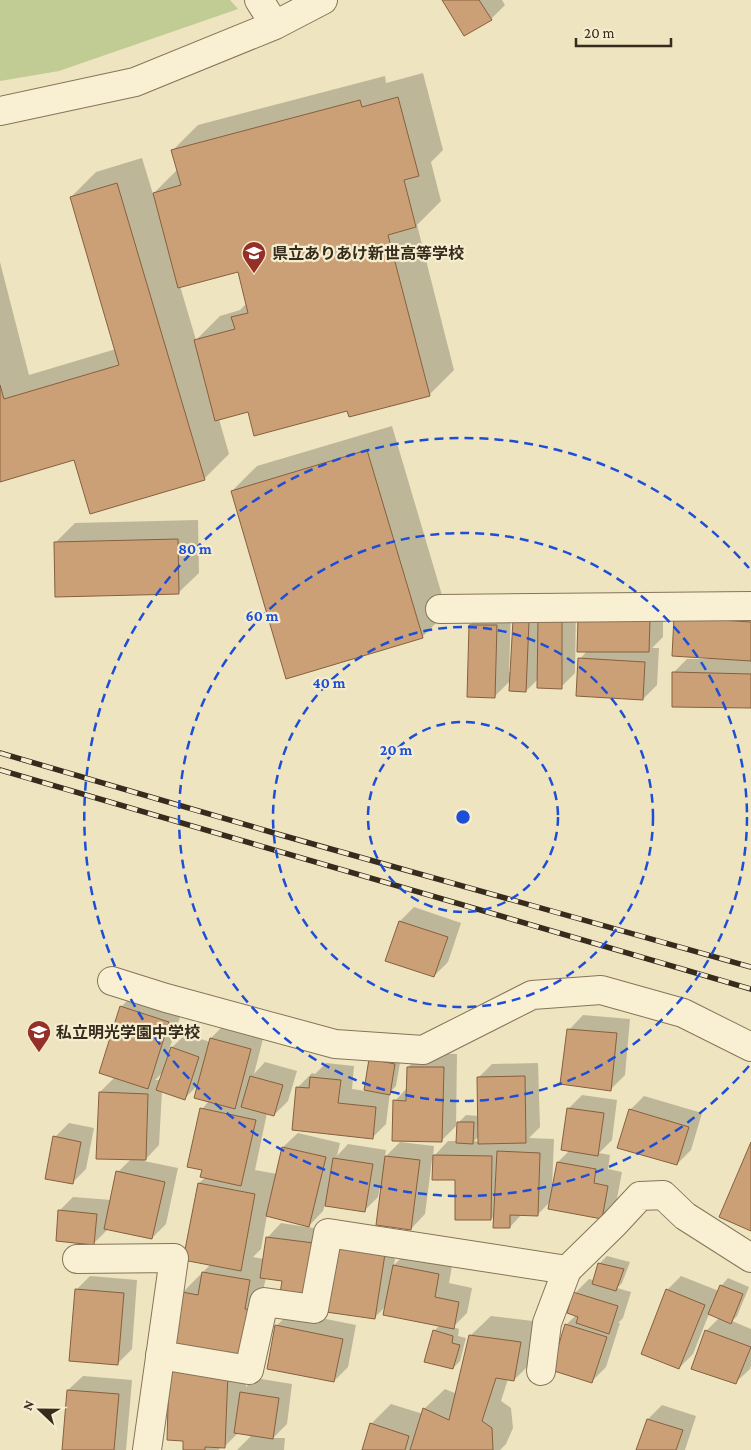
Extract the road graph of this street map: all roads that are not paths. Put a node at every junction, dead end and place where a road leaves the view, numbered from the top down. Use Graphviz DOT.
graph roads {
  1 [pos="259,0"];
  2 [pos="323,0"];
  3 [pos="275,25"];
  4 [pos="0,111"];
  5 [pos="751,606"];
  6 [pos="440,609"];
  7 [pos="112,981"];
  8 [pos="751,1047"];
  9 [pos="751,1258"];
  10 [pos="77,1259"];
  11 [pos="567,1270"];
  12 [pos="160,1355"];
  13 [pos="541,1371"];
  14 [pos="147,1450"];
  1 -- 3 [label="street"];
  2 -- 3 [label="street"];
  3 -- 4 [label="street"];
  5 -- 6 [label="street"];
  7 -- 8 [label="street"];
  9 -- 11 [label="street"];
  10 -- 12 [label="street"];
  11 -- 12 [label="street"];
  11 -- 13 [label="street"];
  12 -- 14 [label="street"];
}
